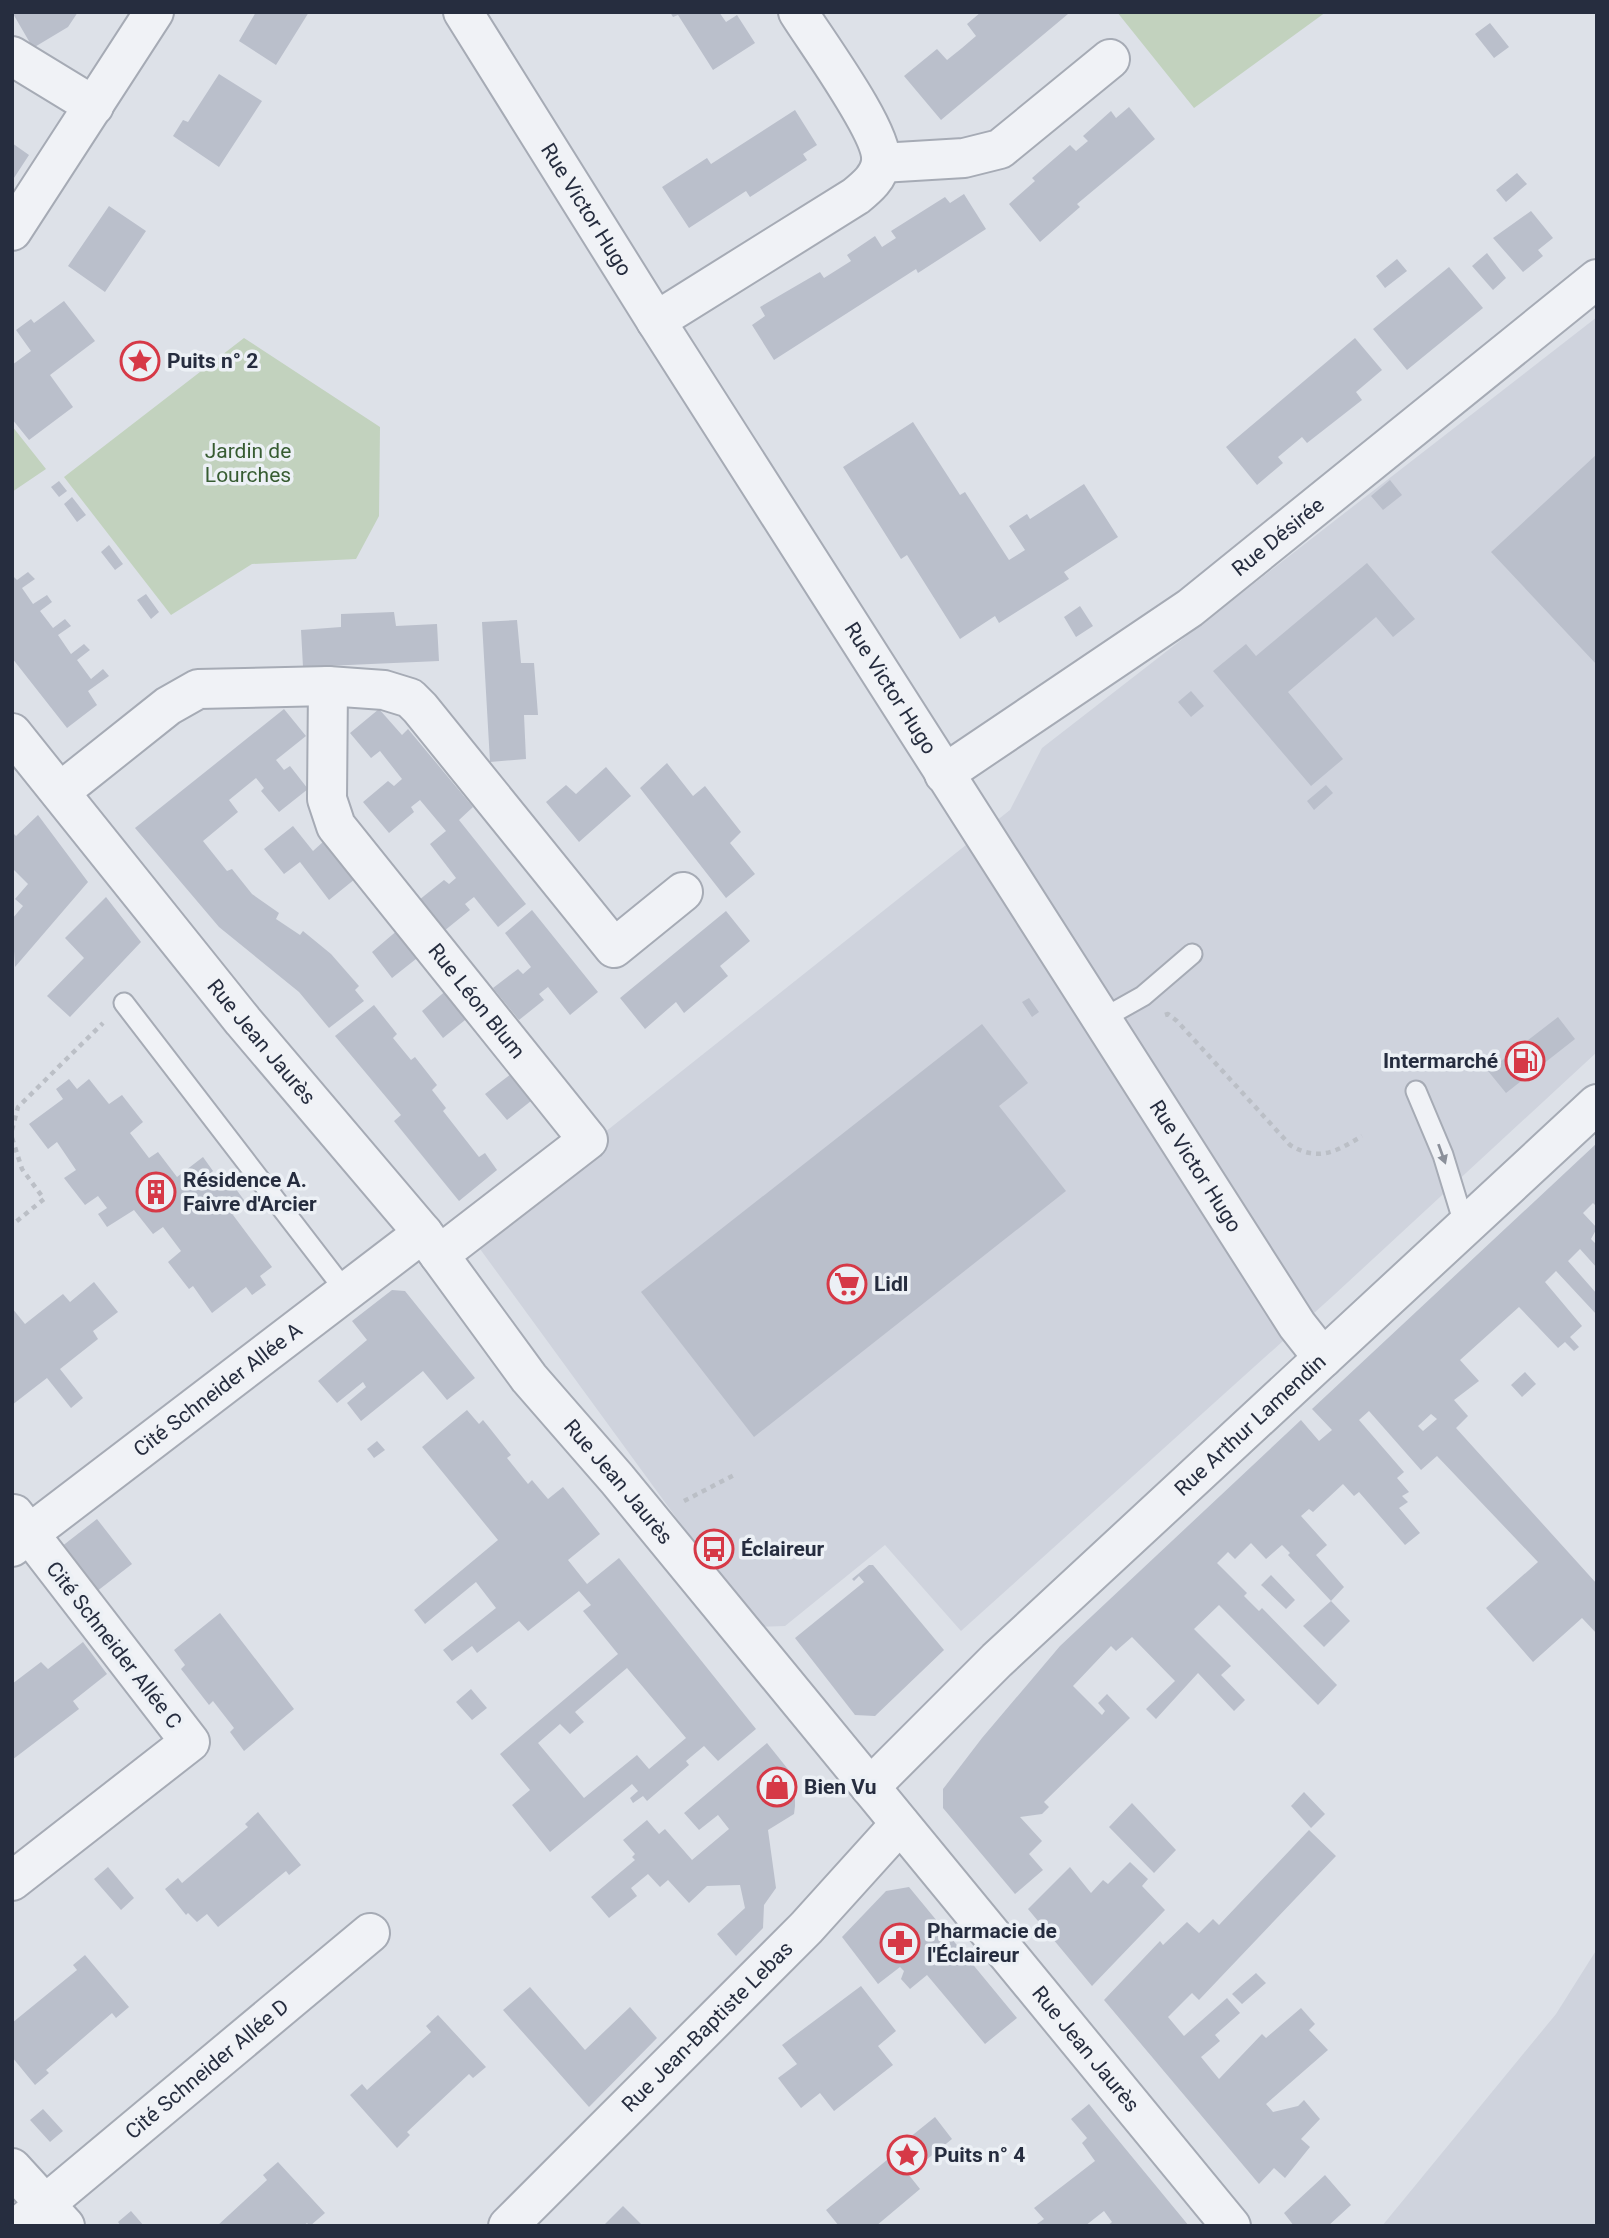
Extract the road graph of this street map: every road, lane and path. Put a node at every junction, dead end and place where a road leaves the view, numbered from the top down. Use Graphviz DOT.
graph roads {
  1 [pos="154,12"];
  2 [pos="798,12"];
  3 [pos="474,16"];
  4 [pos="12,56"];
  5 [pos="1110,58"];
  6 [pos="94,106"];
  7 [pos="881,163"];
  8 [pos="12,231"];
  9 [pos="1597,279"];
  10 [pos="656,321"];
  11 [pos="328,686"];
  12 [pos="12,733"];
  13 [pos="944,774"];
  14 [pos="60,792"];
  15 [pos="683,892"];
  16 [pos="1192,954"];
  17 [pos="124,1003"];
  18 [pos="1110,1031"];
  19 [pos="1416,1091"];
  20 [pos="1597,1104"];
  21 [pos="12,1130"];
  22 [pos="1362,1136"];
  23 [pos="12,1138"];
  24 [pos="12,1225"];
  25 [pos="1465,1227"];
  26 [pos="431,1244"];
  27 [pos="347,1293"];
  28 [pos="1323,1358"];
  29 [pos="18,1531"];
  30 [pos="884,1804"];
  31 [pos="12,1881"];
  32 [pos="370,1933"];
  33 [pos="12,2168"];
  34 [pos="43,2219"];
  35 [pos="508,2226"];
  36 [pos="1231,2226"];
  1 -- 6 [label="street"];
  2 -- 7 [label="street"];
  3 -- 10 [label="street, Rue Victor Hugo"];
  4 -- 6 [label="street"];
  5 -- 7 [label="street"];
  6 -- 8 [label="street"];
  7 -- 10 [label="street"];
  9 -- 13 [label="street, Rue Désirée"];
  10 -- 13 [label="street, Rue Victor Hugo"];
  11 -- 14 [label="street"];
  11 -- 15 [label="street"];
  11 -- 26 [label="street, Rue Léon Blum"];
  12 -- 14 [label="street, Rue Jean Jaurès"];
  13 -- 18 [label="street, Rue Victor Hugo"];
  14 -- 26 [label="street, Rue Jean Jaurès"];
  16 -- 18 [label="lane"];
  17 -- 21 [label="path"];
  17 -- 27 [label="lane"];
  18 -- 22 [label="path"];
  18 -- 28 [label="street, Rue Victor Hugo"];
  19 -- 25 [label="lane, one-way"];
  20 -- 25 [label="street, Rue Arthur Lamendin"];
  23 -- 24 [label="path"];
  25 -- 28 [label="street, Rue Arthur Lamendin"];
  26 -- 27 [label="street, Cité Schneider Allée A"];
  26 -- 30 [label="street, Rue Jean Jaurès"];
  27 -- 29 [label="street, Cité Schneider Allée A"];
  28 -- 30 [label="street, Rue Arthur Lamendin"];
  29 -- 31 [label="street, Cité Schneider Allée C"];
  30 -- 35 [label="street, Rue Jean-Baptiste Lebas"];
  30 -- 36 [label="street, Rue Jean Jaurès"];
  32 -- 34 [label="street, Cité Schneider Allée D"];
  33 -- 34 [label="street"];
}
